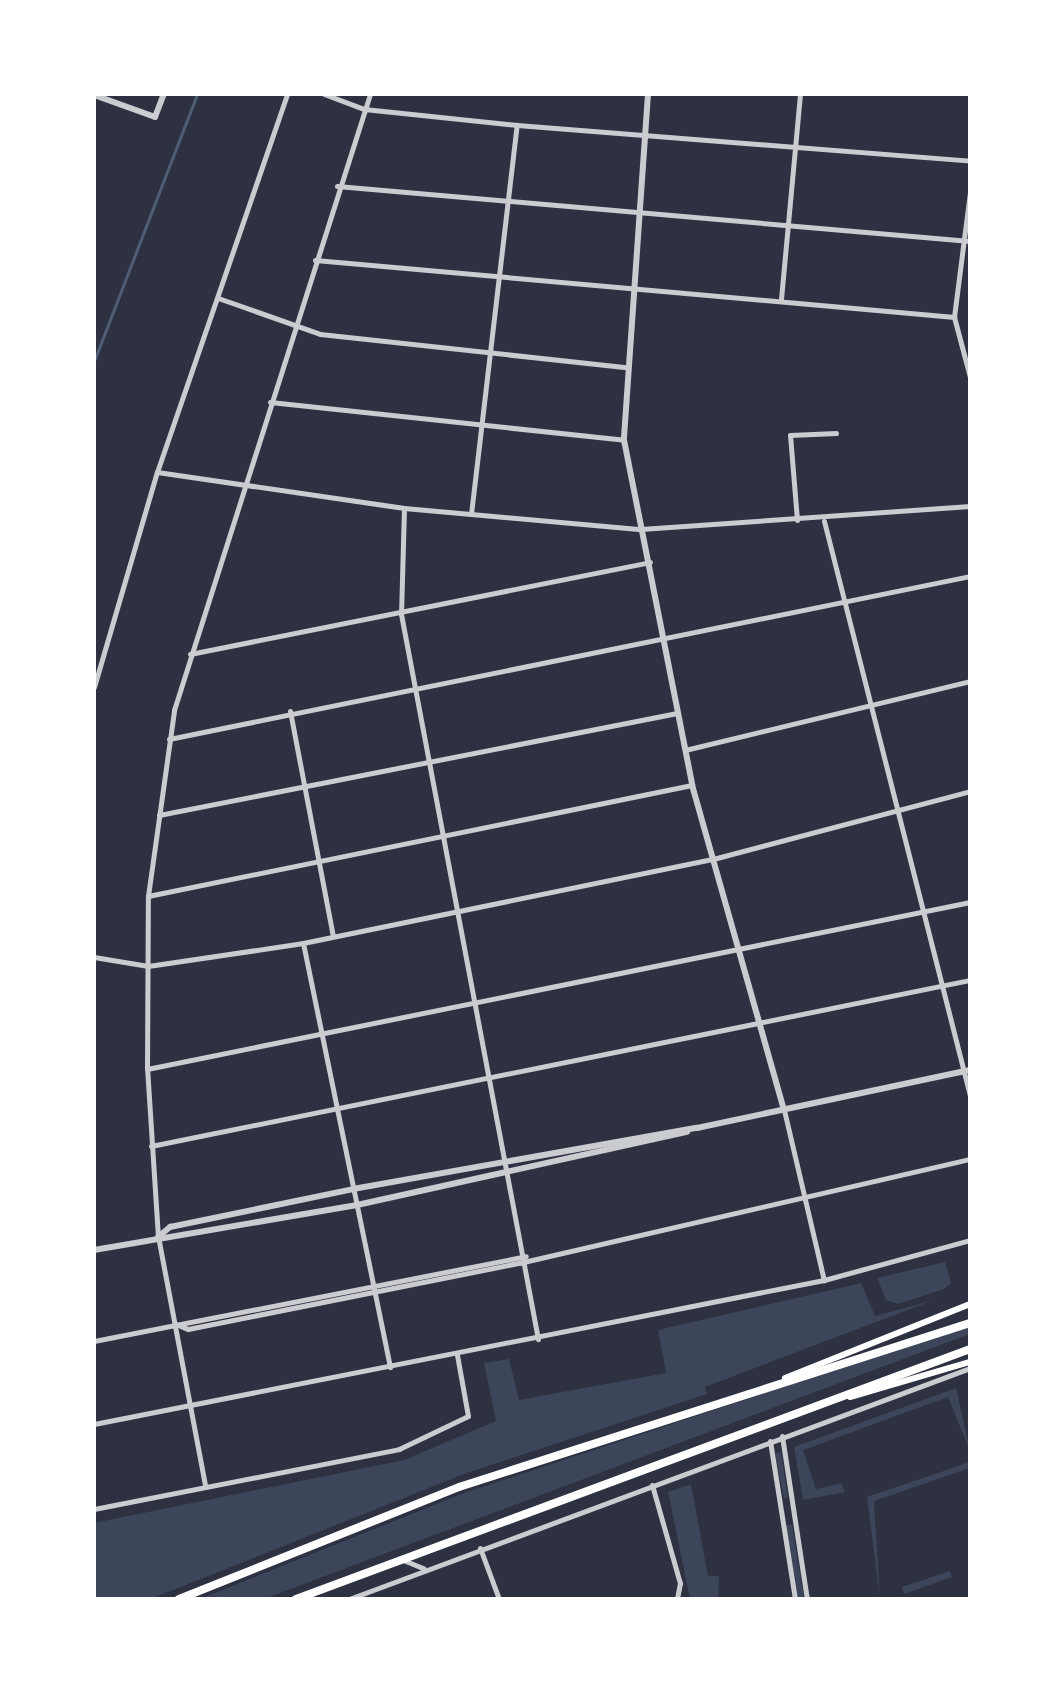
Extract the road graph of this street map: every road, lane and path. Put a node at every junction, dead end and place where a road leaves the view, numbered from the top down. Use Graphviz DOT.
graph roads {
  1 [pos="164,94"];
  2 [pos="287,94"];
  3 [pos="324,94"];
  4 [pos="370,94"];
  5 [pos="648,94"];
  6 [pos="800,94"];
  7 [pos="94,95"];
  8 [pos="364,109"];
  9 [pos="517,125"];
  10 [pos="644,136"];
  11 [pos="796,148"];
  12 [pos="970,161"];
  13 [pos="337,186"];
  14 [pos="970,192"];
  15 [pos="510,200"];
  16 [pos="635,212"];
  17 [pos="787,227"];
  18 [pos="967,241"];
  19 [pos="315,260"];
  20 [pos="501,275"];
  21 [pos="632,287"];
  22 [pos="218,298"];
  23 [pos="781,299"];
  24 [pos="954,317"];
  25 [pos="293,323"];
  26 [pos="489,351"];
  27 [pos="626,367"];
  28 [pos="970,377"];
  29 [pos="270,402"];
  30 [pos="481,429"];
  31 [pos="836,433"];
  32 [pos="624,440"];
  33 [pos="157,472"];
  34 [pos="244,484"];
  35 [pos="970,506"];
  36 [pos="404,508"];
  37 [pos="471,514"];
  38 [pos="797,520"];
  39 [pos="824,521"];
  40 [pos="641,529"];
  41 [pos="650,562"];
  42 [pos="970,576"];
  43 [pos="850,603"];
  44 [pos="401,614"];
  45 [pos="664,642"];
  46 [pos="190,654"];
  47 [pos="970,681"];
  48 [pos="94,687"];
  49 [pos="416,688"];
  50 [pos="874,704"];
  51 [pos="290,711"];
  52 [pos="677,713"];
  53 [pos="169,739"];
  54 [pos="684,750"];
  55 [pos="430,761"];
  56 [pos="692,785"];
  57 [pos="304,786"];
  58 [pos="970,791"];
  59 [pos="899,807"];
  60 [pos="159,815"];
  61 [pos="445,837"];
  62 [pos="713,859"];
  63 [pos="318,860"];
  64 [pos="148,896"];
  65 [pos="970,902"];
  66 [pos="458,912"];
  67 [pos="920,914"];
  68 [pos="333,936"];
  69 [pos="303,943"];
  70 [pos="741,951"];
  71 [pos="94,957"];
  72 [pos="148,966"];
  73 [pos="970,980"];
  74 [pos="939,988"];
  75 [pos="479,1006"];
  76 [pos="763,1026"];
  77 [pos="322,1036"];
  78 [pos="147,1069"];
  79 [pos="967,1071"];
  80 [pos="492,1081"];
  81 [pos="970,1096"];
  82 [pos="784,1110"];
  83 [pos="337,1112"];
  84 [pos="697,1128"];
  85 [pos="151,1146"];
  86 [pos="509,1159"];
  87 [pos="970,1159"];
  88 [pos="511,1174"];
  89 [pos="353,1189"];
  90 [pos="805,1199"];
  91 [pos="357,1205"];
  92 [pos="158,1237"];
  93 [pos="970,1240"];
  94 [pos="94,1250"];
  95 [pos="527,1256"];
  96 [pos="824,1280"];
  97 [pos="371,1281"];
  98 [pos="374,1293"];
  99 [pos="970,1304"];
  100 [pos="175,1323"];
  101 [pos="970,1323"];
  102 [pos="538,1339"];
  103 [pos="94,1341"];
  104 [pos="970,1349"];
  105 [pos="457,1355"];
  106 [pos="970,1365"];
  107 [pos="390,1367"];
  108 [pos="785,1378"];
  109 [pos="188,1405"];
  110 [pos="778,1420"];
  111 [pos="94,1424"];
  112 [pos="782,1436"];
  113 [pos="770,1441"];
  114 [pos="205,1485"];
  115 [pos="652,1485"];
  116 [pos="94,1509"];
  117 [pos="793,1511"];
  118 [pos="781,1512"];
  119 [pos="480,1548"];
  120 [pos="400,1559"];
  121 [pos="424,1569"];
  122 [pos="179,1599"];
  123 [pos="296,1599"];
  124 [pos="349,1599"];
  125 [pos="499,1599"];
  126 [pos="677,1599"];
  127 [pos="795,1599"];
  128 [pos="807,1599"];
  1 -- 7 [label="street"];
  2 -- 22 [label="street"];
  3 -- 8 [label="street"];
  4 -- 8 [label="street"];
  5 -- 10 [label="street"];
  6 -- 11 [label="street"];
  8 -- 9 [label="street"];
  8 -- 13 [label="street"];
  9 -- 10 [label="street"];
  9 -- 15 [label="street"];
  10 -- 11 [label="street"];
  10 -- 16 [label="street"];
  11 -- 12 [label="street"];
  11 -- 17 [label="street"];
  13 -- 15 [label="street"];
  13 -- 19 [label="street"];
  14 -- 18 [label="street"];
  15 -- 16 [label="street"];
  15 -- 20 [label="street"];
  16 -- 17 [label="street"];
  16 -- 21 [label="street"];
  17 -- 18 [label="street"];
  17 -- 23 [label="street"];
  18 -- 24 [label="street"];
  19 -- 20 [label="street"];
  19 -- 25 [label="street"];
  20 -- 21 [label="street"];
  20 -- 26 [label="street"];
  21 -- 23 [label="street"];
  21 -- 27 [label="street"];
  22 -- 25 [label="street"];
  22 -- 33 [label="street"];
  23 -- 24 [label="street"];
  24 -- 28 [label="street"];
  25 -- 26 [label="street"];
  25 -- 29 [label="street"];
  26 -- 27 [label="street"];
  26 -- 30 [label="street"];
  27 -- 32 [label="street"];
  29 -- 30 [label="street"];
  29 -- 34 [label="street"];
  30 -- 32 [label="street"];
  30 -- 37 [label="street"];
  31 -- 38 [label="street"];
  32 -- 40 [label="street"];
  33 -- 34 [label="street"];
  33 -- 48 [label="street"];
  34 -- 36 [label="street"];
  34 -- 46 [label="street"];
  35 -- 39 [label="street"];
  36 -- 37 [label="street"];
  36 -- 44 [label="street"];
  37 -- 40 [label="street"];
  38 -- 39 [label="street"];
  38 -- 40 [label="street"];
  39 -- 43 [label="street"];
  40 -- 41 [label="street"];
  41 -- 44 [label="street"];
  41 -- 45 [label="street"];
  42 -- 43 [label="street"];
  43 -- 45 [label="street"];
  43 -- 50 [label="street"];
  44 -- 46 [label="street"];
  44 -- 49 [label="street"];
  45 -- 49 [label="street"];
  45 -- 52 [label="street"];
  46 -- 53 [label="street"];
  47 -- 50 [label="street"];
  49 -- 51 [label="street"];
  49 -- 55 [label="street"];
  50 -- 54 [label="street"];
  50 -- 59 [label="street"];
  51 -- 53 [label="street"];
  51 -- 57 [label="street"];
  52 -- 54 [label="street"];
  52 -- 55 [label="street"];
  53 -- 60 [label="street"];
  54 -- 56 [label="street"];
  55 -- 57 [label="street"];
  55 -- 61 [label="street"];
  56 -- 61 [label="street"];
  56 -- 62 [label="street"];
  57 -- 60 [label="street"];
  57 -- 63 [label="street"];
  58 -- 59 [label="street"];
  59 -- 62 [label="street"];
  59 -- 67 [label="street"];
  60 -- 64 [label="street"];
  61 -- 63 [label="street"];
  61 -- 66 [label="street"];
  62 -- 66 [label="street"];
  62 -- 70 [label="street"];
  63 -- 64 [label="street"];
  63 -- 68 [label="street"];
  64 -- 72 [label="street"];
  65 -- 67 [label="street"];
  66 -- 68 [label="street"];
  66 -- 75 [label="street"];
  67 -- 70 [label="street"];
  67 -- 74 [label="street"];
  68 -- 69 [label="street"];
  69 -- 72 [label="street"];
  69 -- 77 [label="street"];
  70 -- 75 [label="street"];
  70 -- 76 [label="street"];
  71 -- 72 [label="street"];
  72 -- 78 [label="street"];
  73 -- 74 [label="street"];
  74 -- 76 [label="street"];
  74 -- 79 [label="street"];
  75 -- 77 [label="street"];
  75 -- 80 [label="street"];
  76 -- 80 [label="street"];
  76 -- 82 [label="street"];
  77 -- 78 [label="street"];
  77 -- 83 [label="street"];
  78 -- 85 [label="street"];
  79 -- 81 [label="street"];
  79 -- 82 [label="street"];
  80 -- 83 [label="street"];
  80 -- 86 [label="street"];
  82 -- 84 [label="street"];
  82 -- 90 [label="street"];
  83 -- 85 [label="street"];
  83 -- 89 [label="street"];
  84 -- 86 [label="street"];
  84 -- 88 [label="street"];
  85 -- 92 [label="street"];
  86 -- 88 [label="street"];
  86 -- 89 [label="street"];
  87 -- 90 [label="street"];
  88 -- 91 [label="street"];
  88 -- 95 [label="street"];
  89 -- 91 [label="street"];
  89 -- 92 [label="street"];
  90 -- 95 [label="street"];
  90 -- 96 [label="street"];
  91 -- 92 [label="street"];
  91 -- 97 [label="street"];
  92 -- 94 [label="street"];
  92 -- 100 [label="street"];
  93 -- 96 [label="street"];
  95 -- 97 [label="street"];
  95 -- 98 [label="street"];
  95 -- 102 [label="street"];
  96 -- 102 [label="street"];
  97 -- 98 [label="street"];
  97 -- 100 [label="street"];
  98 -- 100 [label="street"];
  98 -- 107 [label="street"];
  99 -- 108 [label="main road"];
  100 -- 103 [label="street"];
  100 -- 109 [label="street"];
  101 -- 108 [label="highway"];
  102 -- 105 [label="street"];
  104 -- 110 [label="highway"];
  105 -- 107 [label="street"];
  105 -- 114 [label="street"];
  106 -- 110 [label="main road"];
  106 -- 112 [label="street"];
  107 -- 109 [label="street"];
  108 -- 122 [label="highway"];
  109 -- 111 [label="street"];
  109 -- 114 [label="street"];
  110 -- 120 [label="highway"];
  112 -- 113 [label="street"];
  112 -- 117 [label="street"];
  113 -- 115 [label="street"];
  113 -- 118 [label="street"];
  114 -- 116 [label="street"];
  115 -- 119 [label="street"];
  115 -- 126 [label="street"];
  117 -- 118 [label="street"];
  117 -- 128 [label="street"];
  118 -- 127 [label="street"];
  119 -- 121 [label="street"];
  119 -- 125 [label="street"];
  120 -- 121 [label="street"];
  120 -- 123 [label="highway"];
  121 -- 124 [label="street"];
}
